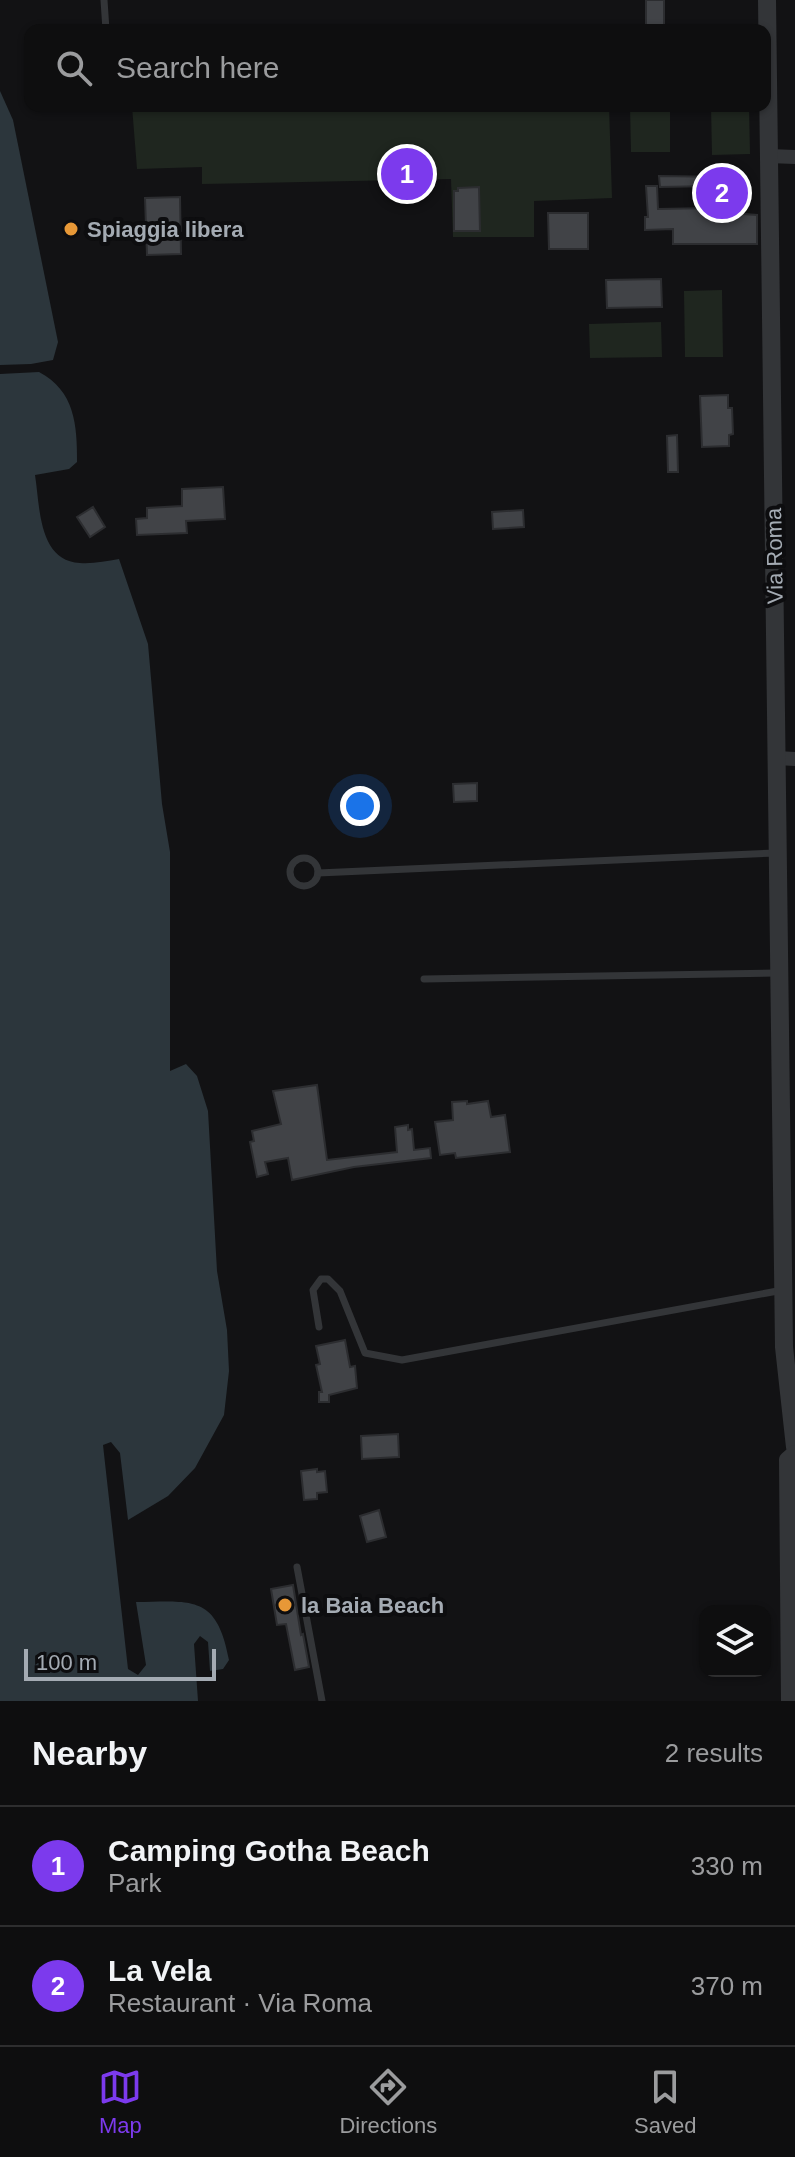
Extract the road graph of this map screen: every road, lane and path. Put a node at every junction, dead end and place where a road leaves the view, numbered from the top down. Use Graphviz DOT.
graph roads {
  1 [pos="104,0"];
  2 [pos="767,0"];
  3 [pos="106,24"];
  4 [pos="767,24"];
  5 [pos="768,112"];
  6 [pos="769,156"];
  7 [pos="795,157"];
  8 [pos="786,758"];
  9 [pos="778,852"];
  10 [pos="318,873"];
  11 [pos="780,973"];
  12 [pos="424,979"];
  13 [pos="783,1290"];
  14 [pos="319,1327"];
  15 [pos="789,1347"];
  16 [pos="795,1447"];
  17 [pos="795,1454"];
  18 [pos="297,1567"];
  19 [pos="322,1701"];
  20 [pos="790,1701"];
  1 -- 3 [label="lane"];
  2 -- 4 [label="street, Via Roma"];
  5 -- 6 [label="street, Via Roma"];
  6 -- 7 [label="street"];
  6 -- 8 [label="street, Via Roma"];
  8 -- 9 [label="street, Via Roma"];
  9 -- 10 [label="lane"];
  9 -- 11 [label="street, Via Roma"];
  10 -- 10 [label="lane"];
  11 -- 12 [label="lane"];
  11 -- 13 [label="street, Via Roma"];
  13 -- 14 [label="lane"];
  13 -- 15 [label="street, Via Roma"];
  15 -- 16 [label="street, Via Roma"];
  17 -- 20 [label="street"];
  18 -- 19 [label="lane"];
}
